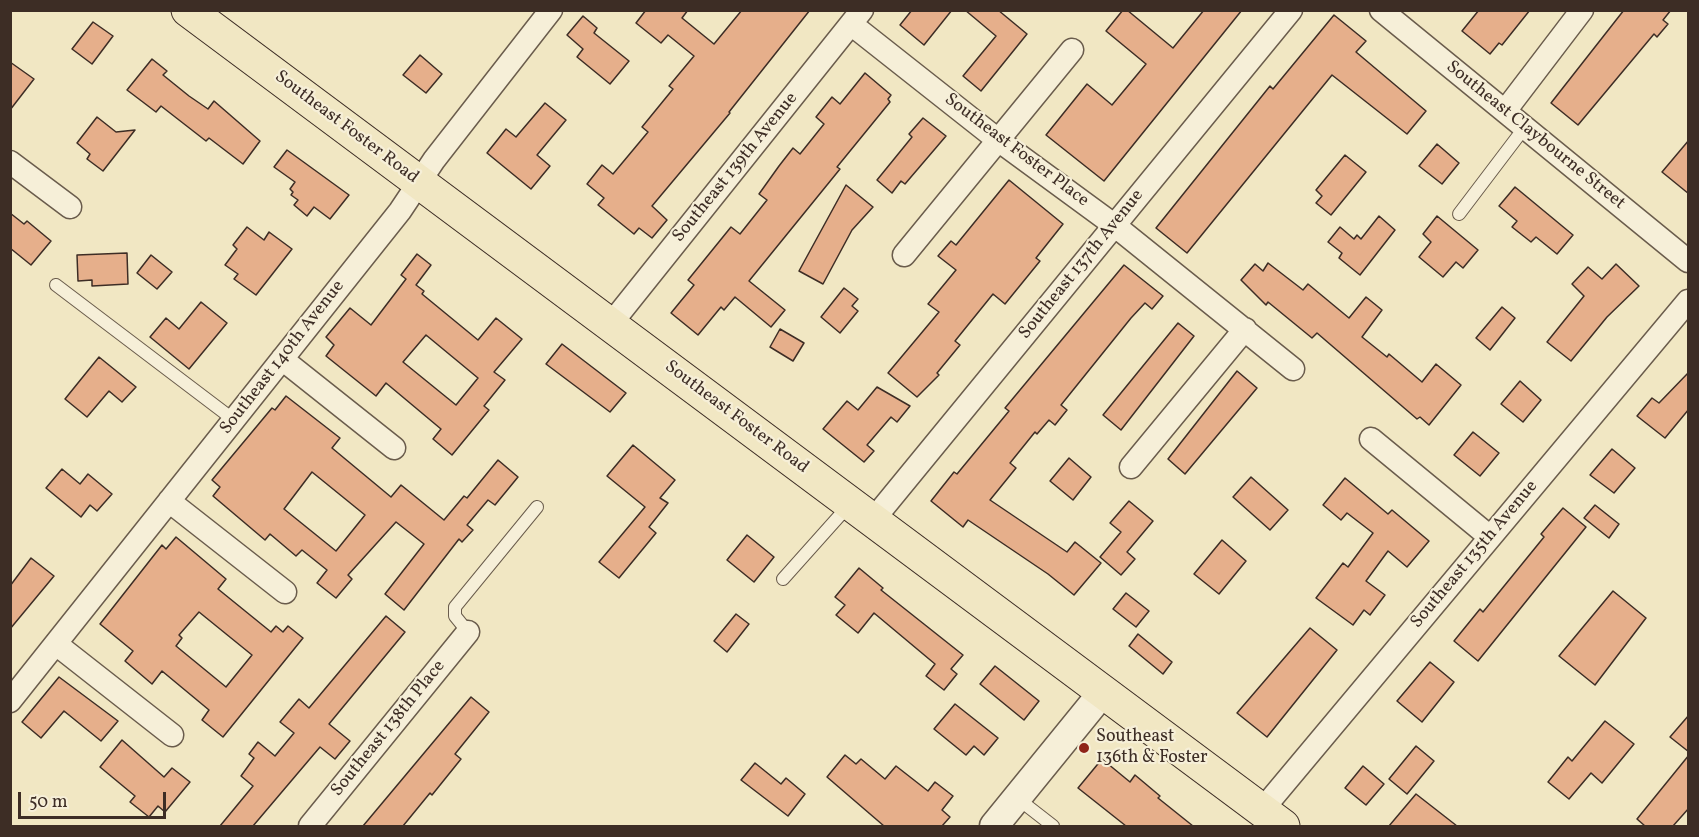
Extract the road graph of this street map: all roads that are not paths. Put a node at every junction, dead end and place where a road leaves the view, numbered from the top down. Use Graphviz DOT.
graph roads {
  1 [pos="188,10"];
  2 [pos="551,10"];
  3 [pos="1291,10"];
  4 [pos="1381,10"];
  5 [pos="1582,10"];
  6 [pos="857,17"];
  7 [pos="1072,50"];
  8 [pos="1505,111"];
  9 [pos="1525,127"];
  10 [pos="998,140"];
  11 [pos="10,162"];
  12 [pos="418,183"];
  13 [pos="70,207"];
  14 [pos="1459,214"];
  15 [pos="1114,225"];
  16 [pos="904,255"];
  17 [pos="1689,261"];
  18 [pos="56,285"];
  19 [pos="1689,301"];
  20 [pos="610,325"];
  21 [pos="1245,329"];
  22 [pos="282,359"];
  23 [pos="1293,369"];
  24 [pos="234,420"];
  25 [pos="1371,440"];
  26 [pos="394,448"];
  27 [pos="1131,467"];
  28 [pos="169,501"];
  29 [pos="537,507"];
  30 [pos="862,512"];
  31 [pos="1490,537"];
  32 [pos="783,579"];
  33 [pos="285,592"];
  34 [pos="468,632"];
  35 [pos="56,644"];
  36 [pos="1103,692"];
  37 [pos="10,701"];
  38 [pos="172,735"];
  39 [pos="1017,798"];
  40 [pos="1273,818"];
  41 [pos="310,826"];
  42 [pos="994,826"];
  43 [pos="1053,826"];
  1 -- 12 [label="main road, Southeast Foster Road"];
  2 -- 12 [label="street, Southeast 140th Avenue"];
  3 -- 15 [label="street, Southeast 137th Avenue"];
  4 -- 8 [label="street, Southeast Claybourne Street"];
  5 -- 8 [label="street"];
  6 -- 10 [label="street, Southeast Foster Place"];
  6 -- 20 [label="street, Southeast 139th Avenue"];
  7 -- 10 [label="street"];
  8 -- 9 [label="street, Southeast Claybourne Street"];
  9 -- 14 [label="lane"];
  9 -- 17 [label="street, Southeast Claybourne Street"];
  10 -- 15 [label="street, Southeast Foster Place"];
  10 -- 16 [label="street"];
  11 -- 13 [label="street"];
  12 -- 20 [label="main road, Southeast Foster Road"];
  12 -- 22 [label="street, Southeast 140th Avenue"];
  15 -- 21 [label="street, Southeast Foster Place"];
  15 -- 30 [label="street, Southeast 137th Avenue"];
  18 -- 24 [label="lane"];
  19 -- 31 [label="street, Southeast 135th Avenue"];
  20 -- 30 [label="main road, Southeast Foster Road"];
  21 -- 23 [label="street, Southeast Foster Place"];
  21 -- 27 [label="street"];
  22 -- 24 [label="street, Southeast 140th Avenue"];
  22 -- 26 [label="street"];
  24 -- 28 [label="street, Southeast 140th Avenue"];
  25 -- 31 [label="street"];
  28 -- 33 [label="street"];
  28 -- 35 [label="street, Southeast 140th Avenue"];
  29 -- 34 [label="lane"];
  30 -- 32 [label="lane"];
  30 -- 36 [label="main road, Southeast Foster Road"];
  31 -- 40 [label="street, Southeast 135th Avenue"];
  34 -- 41 [label="street, Southeast 138th Place"];
  35 -- 37 [label="street, Southeast 140th Avenue"];
  35 -- 38 [label="street"];
  36 -- 39 [label="street"];
  36 -- 40 [label="main road, Southeast Foster Road"];
  39 -- 42 [label="street"];
  39 -- 43 [label="lane"];
}
